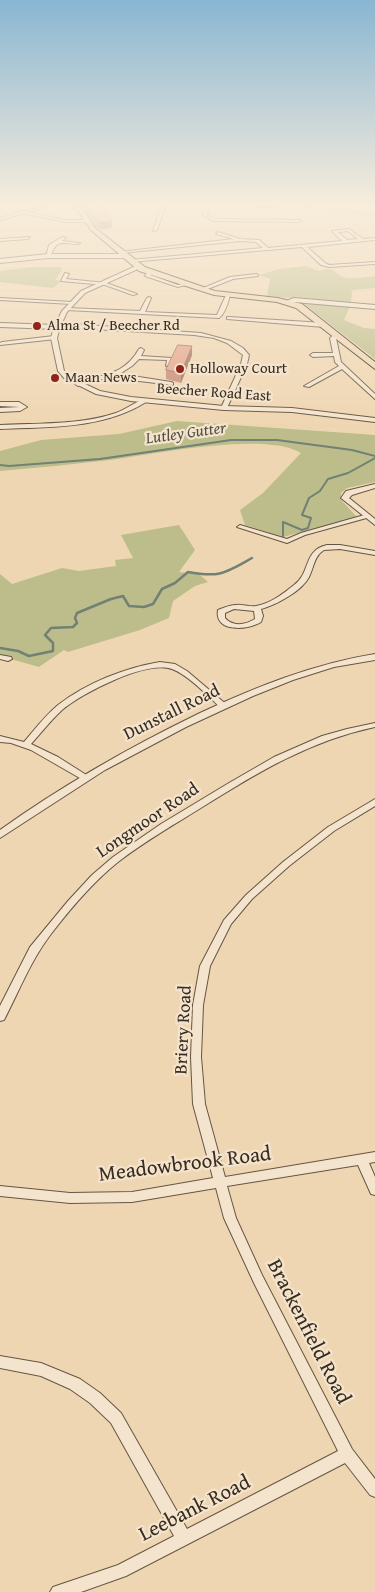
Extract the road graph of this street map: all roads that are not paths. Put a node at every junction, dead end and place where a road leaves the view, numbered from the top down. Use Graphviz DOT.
graph roads {
  1 [pos="64,278"];
  2 [pos="112,278"];
  3 [pos="169,278"];
  4 [pos="232,278"];
  5 [pos="101,283"];
  6 [pos="203,289"];
  7 [pos="136,294"];
  8 [pos="228,295"];
  9 [pos="149,298"];
  10 [pos="0,299"];
  11 [pos="286,302"];
  12 [pos="72,303"];
  13 [pos="375,307"];
  14 [pos="67,309"];
  15 [pos="142,313"];
  16 [pos="229,318"];
  17 [pos="0,325"];
  18 [pos="324,325"];
  19 [pos="58,326"];
  20 [pos="336,335"];
  21 [pos="54,338"];
  22 [pos="1,343"];
  23 [pos="141,350"];
  24 [pos="175,353"];
  25 [pos="336,354"];
  26 [pos="312,355"];
  27 [pos="138,357"];
  28 [pos="375,366"];
  29 [pos="342,367"];
  30 [pos="116,373"];
  31 [pos="78,384"];
  32 [pos="171,384"];
  33 [pos="307,386"];
  34 [pos="375,396"];
  35 [pos="144,401"];
  36 [pos="1,408"];
  37 [pos="224,408"];
  38 [pos="375,420"];
  39 [pos="1,427"];
  40 [pos="375,486"];
  41 [pos="368,516"];
  42 [pos="375,523"];
  43 [pos="240,527"];
  44 [pos="375,553"];
  45 [pos="257,608"];
  46 [pos="375,657"];
  47 [pos="224,705"];
  48 [pos="375,725"];
  49 [pos="0,739"];
  50 [pos="26,744"];
  51 [pos="85,778"];
  52 [pos="375,802"];
  53 [pos="0,835"];
  54 [pos="0,1017"];
  55 [pos="375,1157"];
  56 [pos="361,1159"];
  57 [pos="220,1184"];
  58 [pos="375,1190"];
  59 [pos="0,1191"];
  60 [pos="0,1362"];
  61 [pos="347,1454"];
  62 [pos="375,1490"];
  63 [pos="184,1539"];
  64 [pos="58,1592"];
  1 -- 5 [label="street"];
  2 -- 5 [label="street"];
  3 -- 6 [label="highway"];
  4 -- 6 [label="street"];
  5 -- 7 [label="street"];
  5 -- 12 [label="street"];
  6 -- 8 [label="highway"];
  8 -- 11 [label="highway"];
  8 -- 15 [label="street"];
  9 -- 15 [label="street"];
  10 -- 12 [label="street"];
  11 -- 13 [label="street"];
  11 -- 18 [label="highway"];
  12 -- 14 [label="street"];
  14 -- 15 [label="street"];
  14 -- 19 [label="street"];
  16 -- 18 [label="street"];
  17 -- 19 [label="street"];
  18 -- 20 [label="highway"];
  19 -- 21 [label="street"];
  19 -- 37 [label="street"];
  20 -- 25 [label="street"];
  20 -- 28 [label="highway"];
  21 -- 22 [label="street"];
  21 -- 31 [label="street, Beecher Road East"];
  23 -- 27 [label="street"];
  24 -- 27 [label="street"];
  25 -- 26 [label="street"];
  25 -- 29 [label="street"];
  27 -- 30 [label="street"];
  29 -- 33 [label="street"];
  29 -- 34 [label="street"];
  30 -- 31 [label="street"];
  30 -- 32 [label="street"];
  31 -- 35 [label="street, Beecher Road East"];
  35 -- 37 [label="street, Beecher Road East"];
  35 -- 39 [label="street"];
  36 -- 39 [label="street"];
  37 -- 38 [label="street, Beecher Road East"];
  40 -- 41 [label="street"];
  41 -- 42 [label="street"];
  41 -- 43 [label="street"];
  44 -- 45 [label="street"];
  45 -- 45 [label="street"];
  46 -- 47 [label="street, Dunstall Road"];
  47 -- 50 [label="street"];
  47 -- 51 [label="street, Dunstall Road"];
  48 -- 54 [label="street, Longmoor Road"];
  49 -- 50 [label="street"];
  50 -- 51 [label="street"];
  51 -- 53 [label="street, Dunstall Road"];
  52 -- 57 [label="street, Briery Road"];
  55 -- 56 [label="street, Meadowbrook Road"];
  56 -- 57 [label="street, Meadowbrook Road"];
  56 -- 58 [label="street"];
  57 -- 59 [label="street, Meadowbrook Road"];
  57 -- 61 [label="street, Brackenfield Road"];
  60 -- 63 [label="street"];
  61 -- 62 [label="street, Brackenfield Road"];
  61 -- 63 [label="street, Leebank Road"];
  63 -- 64 [label="street, Leebank Road"];
}
